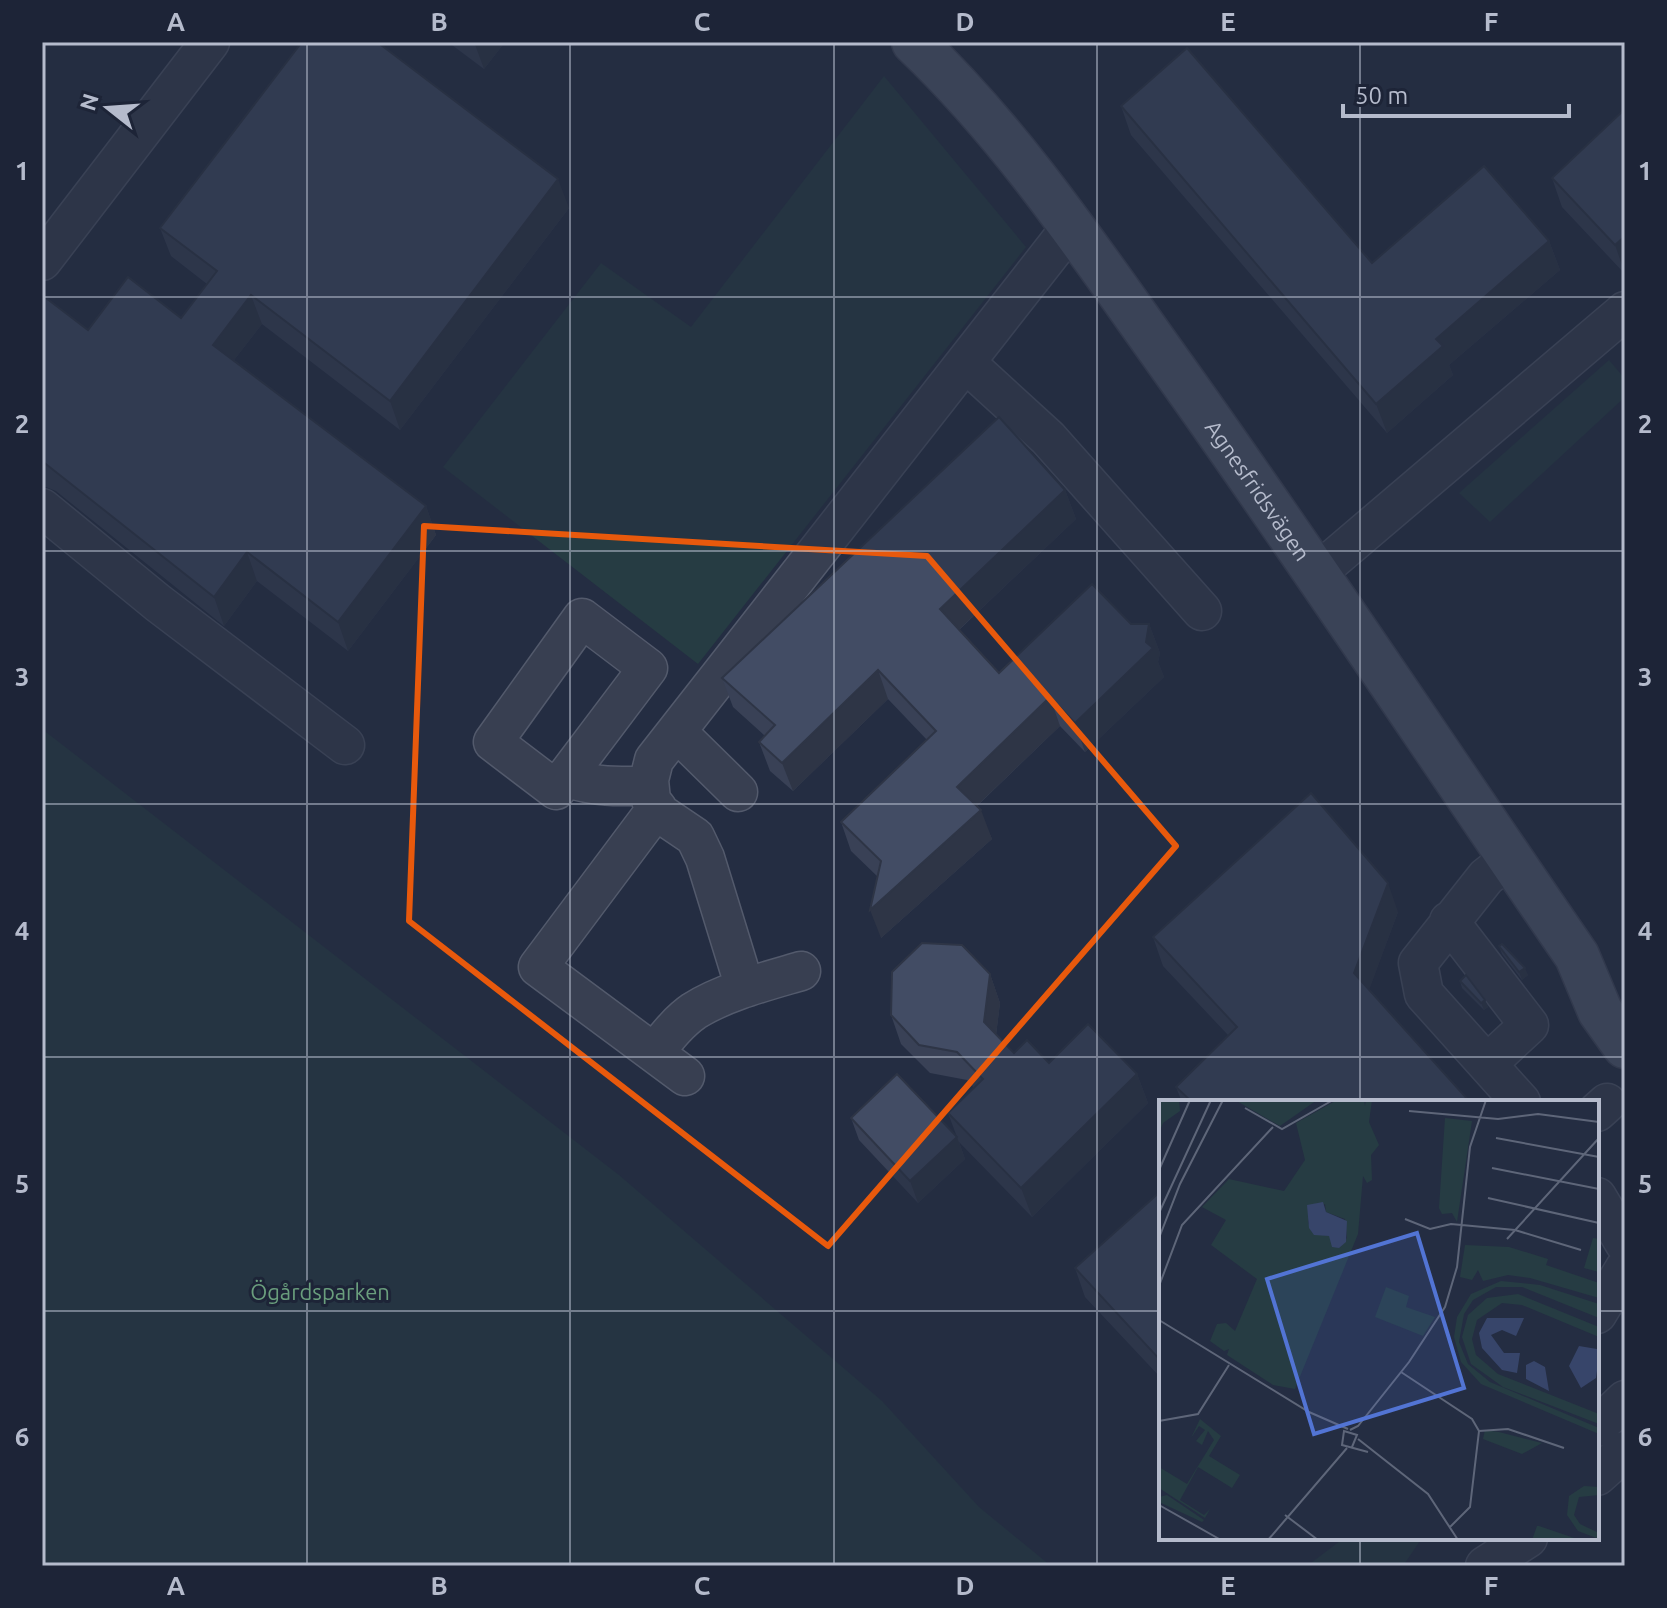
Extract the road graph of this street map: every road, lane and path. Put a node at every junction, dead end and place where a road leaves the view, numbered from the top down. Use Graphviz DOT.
graph roads {
  1 [pos="210,42"];
  2 [pos="914,42"];
  3 [pos="1072,226"];
  4 [pos="42,261"];
  5 [pos="1625,311"];
  6 [pos="966,363"];
  7 [pos="42,508"];
  8 [pos="1317,573"];
  9 [pos="1202,611"];
  10 [pos="677,732"];
  11 [pos="345,745"];
  12 [pos="565,777"];
  13 [pos="738,792"];
  14 [pos="653,797"];
  15 [pos="1510,858"];
  16 [pos="1449,921"];
  17 [pos="1577,956"];
  18 [pos="801,971"];
  19 [pos="745,988"];
  20 [pos="1625,999"];
  21 [pos="1625,1046"];
  22 [pos="654,1053"];
  23 [pos="1487,1064"];
  24 [pos="685,1076"];
  25 [pos="1519,1100"];
  26 [pos="1599,1200"];
  27 [pos="1625,1244"];
  28 [pos="1625,1268"];
  29 [pos="1599,1311"];
  30 [pos="1625,1400"];
  31 [pos="1599,1425"];
  32 [pos="1625,1451"];
  33 [pos="1599,1474"];
  34 [pos="1490,1540"];
  35 [pos="1525,1540"];
  36 [pos="1466,1566"];
  37 [pos="1485,1566"];
  1 -- 4 [label="street"];
  2 -- 3 [label="main road, Agnesfridsvägen"];
  3 -- 6 [label="street"];
  3 -- 8 [label="main road, Agnesfridsvägen"];
  5 -- 8 [label="street"];
  6 -- 9 [label="street"];
  6 -- 10 [label="street"];
  7 -- 11 [label="street"];
  8 -- 15 [label="main road, Agnesfridsvägen"];
  10 -- 13 [label="street"];
  10 -- 14 [label="street"];
  12 -- 14 [label="street"];
  14 -- 19 [label="street"];
  14 -- 22 [label="street"];
  15 -- 16 [label="street"];
  15 -- 17 [label="main road, Agnesfridsvägen"];
  16 -- 23 [label="street"];
  16 -- 23 [label="street"];
  17 -- 20 [label="main road, Agnesfridsvägen"];
  17 -- 21 [label="main road, Agnesfridsvägen"];
  18 -- 19 [label="street"];
  19 -- 22 [label="street"];
  22 -- 24 [label="street"];
  23 -- 25 [label="street"];
  26 -- 27 [label="street"];
  28 -- 29 [label="street"];
  30 -- 31 [label="street"];
  32 -- 33 [label="street"];
  34 -- 36 [label="street"];
  35 -- 37 [label="street"];
}
